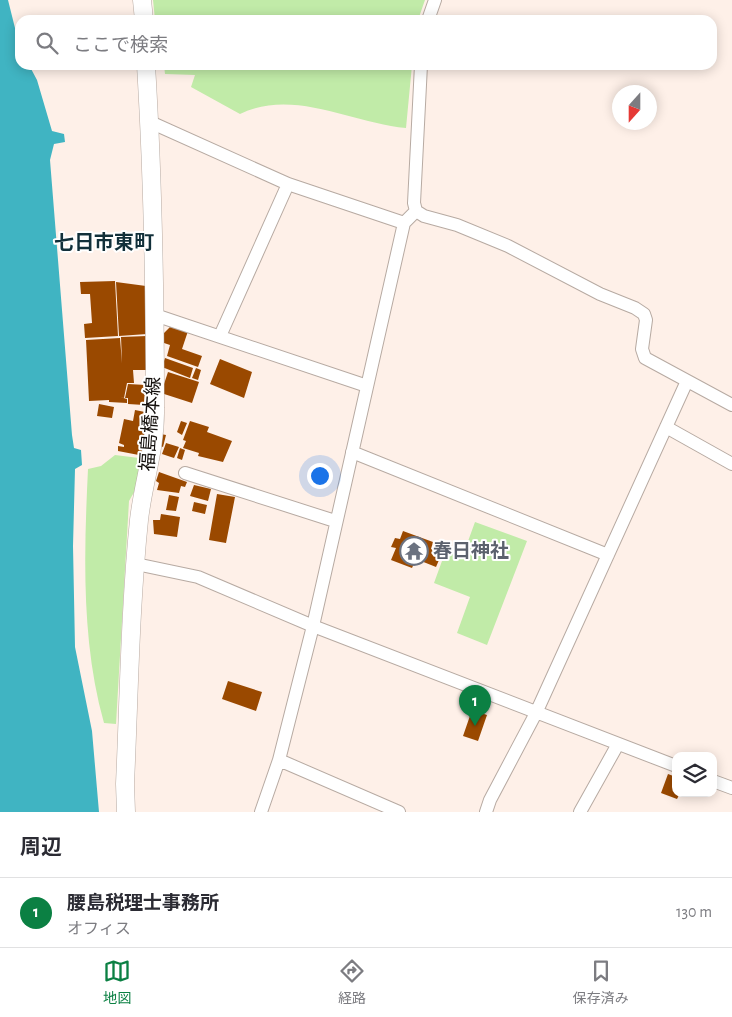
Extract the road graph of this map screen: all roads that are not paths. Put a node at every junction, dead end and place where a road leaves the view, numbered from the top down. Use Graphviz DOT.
graph roads {
  1 [pos="142,0"];
  2 [pos="435,0"];
  3 [pos="144,15"];
  4 [pos="430,15"];
  5 [pos="146,70"];
  6 [pos="421,70"];
  7 [pos="150,122"];
  8 [pos="288,184"];
  9 [pos="416,211"];
  10 [pos="404,223"];
  11 [pos="155,315"];
  12 [pos="220,336"];
  13 [pos="687,381"];
  14 [pos="367,386"];
  15 [pos="732,405"];
  16 [pos="666,427"];
  17 [pos="352,452"];
  18 [pos="732,464"];
  19 [pos="185,473"];
  20 [pos="335,521"];
  21 [pos="608,554"];
  22 [pos="136,564"];
  23 [pos="313,626"];
  24 [pos="536,713"];
  25 [pos="618,744"];
  26 [pos="279,760"];
  27 [pos="672,764"];
  28 [pos="717,782"];
  29 [pos="732,788"];
  30 [pos="126,812"];
  31 [pos="261,812"];
  32 [pos="400,812"];
  33 [pos="486,812"];
  34 [pos="580,812"];
  1 -- 3 [label="main road"];
  2 -- 4 [label="street"];
  5 -- 7 [label="main road, 福島橋本線"];
  6 -- 9 [label="street"];
  7 -- 8 [label="street"];
  7 -- 11 [label="main road, 福島橋本線"];
  8 -- 10 [label="street"];
  8 -- 12 [label="street"];
  9 -- 10 [label="street"];
  9 -- 13 [label="street"];
  10 -- 14 [label="street"];
  11 -- 12 [label="street"];
  11 -- 22 [label="main road, 福島橋本線"];
  12 -- 14 [label="street"];
  13 -- 15 [label="street"];
  13 -- 16 [label="street"];
  14 -- 17 [label="street"];
  16 -- 18 [label="street"];
  16 -- 21 [label="street"];
  17 -- 20 [label="street"];
  17 -- 21 [label="street"];
  19 -- 20 [label="street"];
  20 -- 23 [label="street"];
  21 -- 24 [label="street"];
  22 -- 23 [label="street"];
  22 -- 30 [label="main road, 福島橋本線"];
  23 -- 24 [label="street"];
  23 -- 26 [label="street"];
  24 -- 25 [label="street"];
  24 -- 33 [label="street"];
  25 -- 27 [label="street"];
  25 -- 34 [label="street"];
  26 -- 31 [label="street"];
  26 -- 32 [label="street"];
  28 -- 29 [label="street"];
}
